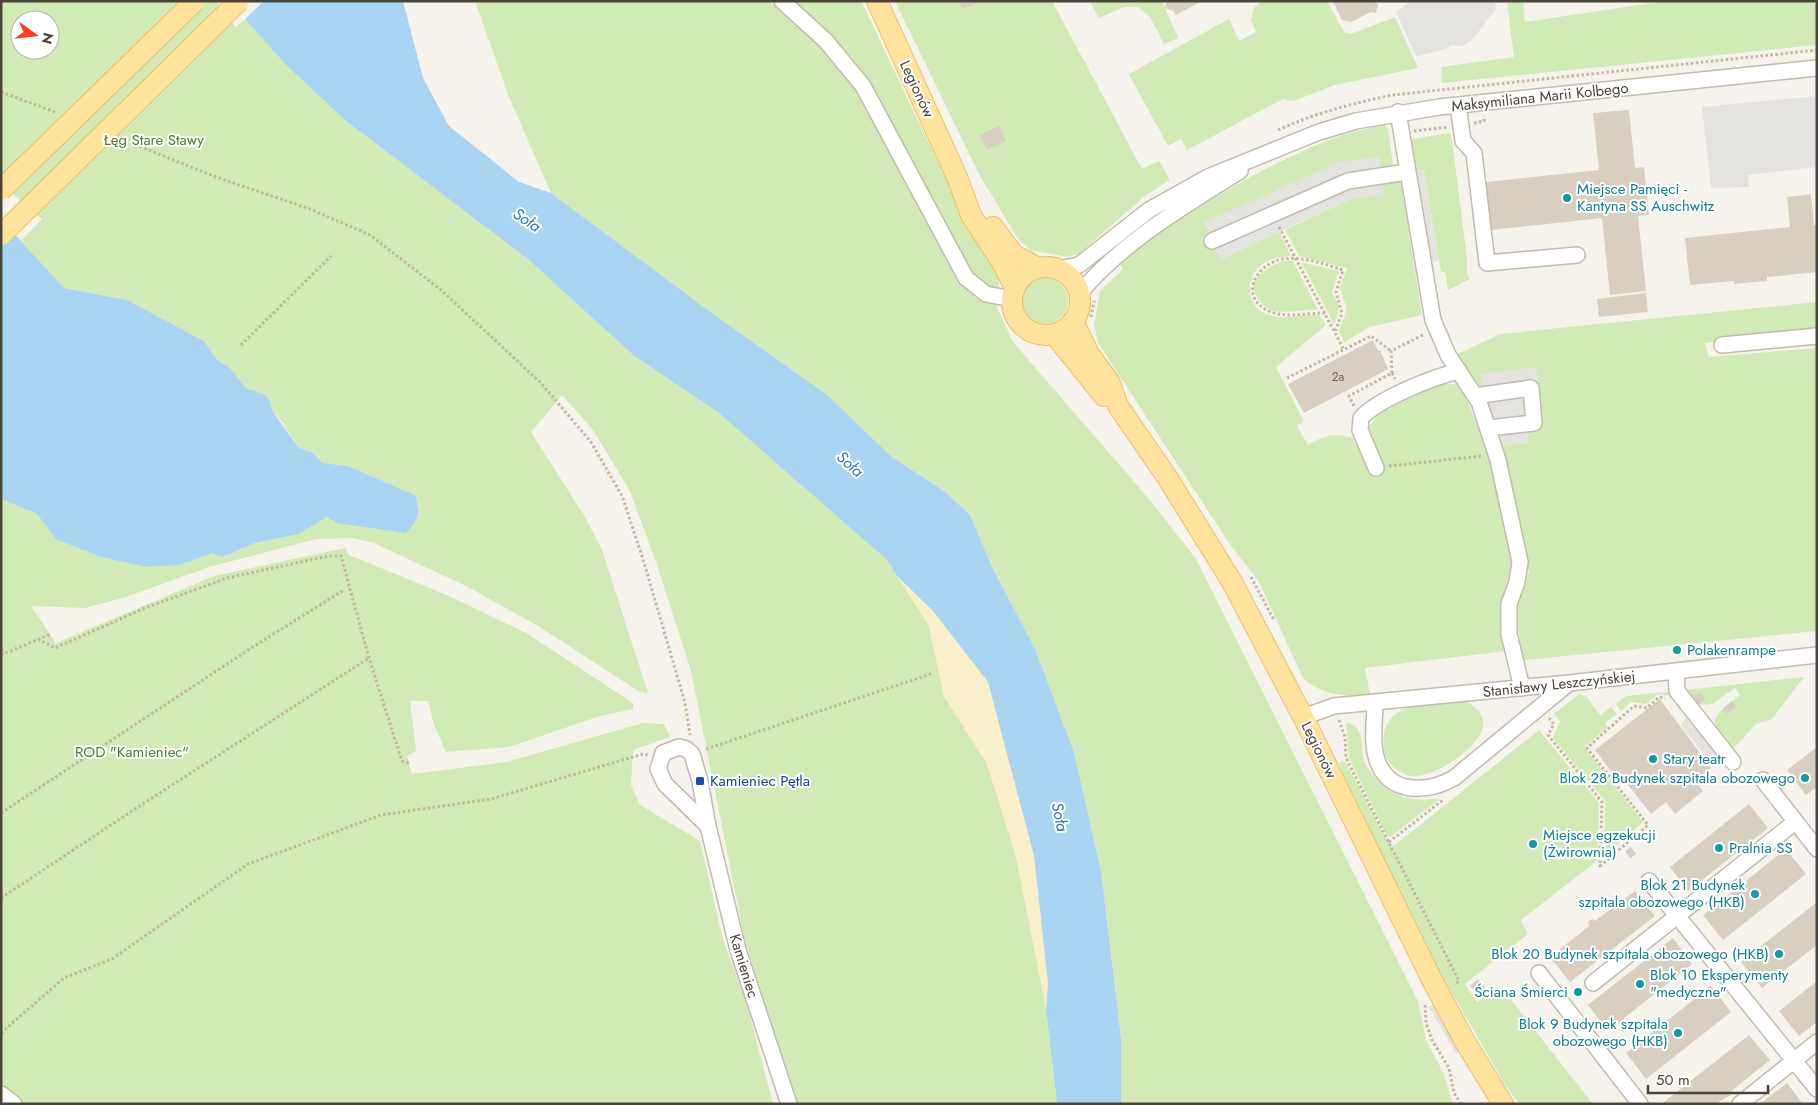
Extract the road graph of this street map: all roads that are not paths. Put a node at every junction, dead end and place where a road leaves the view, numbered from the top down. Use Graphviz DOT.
graph roads {
  1 [pos="194,1"];
  2 [pos="239,1"];
  3 [pos="782,1"];
  4 [pos="877,1"];
  5 [pos="1817,68"];
  6 [pos="1458,105"];
  7 [pos="1398,112"];
  8 [pos="1270,152"];
  9 [pos="1407,172"];
  10 [pos="957,177"];
  11 [pos="1,190"];
  12 [pos="1,235"];
  13 [pos="1212,240"];
  14 [pos="1577,255"];
  15 [pos="1049,269"];
  16 [pos="1013,293"];
  17 [pos="1087,296"];
  18 [pos="1081,322"];
  19 [pos="1054,334"];
  20 [pos="1817,336"];
  21 [pos="1722,345"];
  22 [pos="1459,371"];
  23 [pos="1475,396"];
  24 [pos="1118,406"];
  25 [pos="1488,428"];
  26 [pos="1376,468"];
  27 [pos="1817,655"];
  28 [pos="1676,671"];
  29 [pos="1569,683"];
  30 [pos="1522,688"];
  31 [pos="1375,702"];
  32 [pos="1303,717"];
  33 [pos="1733,762"];
  34 [pos="1763,780"];
  35 [pos="1795,822"];
  36 [pos="708,826"];
  37 [pos="1817,849"];
  38 [pos="1649,881"];
  39 [pos="1677,916"];
  40 [pos="1539,974"];
  41 [pos="1592,983"];
  42 [pos="1817,1042"];
  43 [pos="1794,1061"];
  44 [pos="1817,1089"];
  45 [pos="1,1094"];
  46 [pos="14,1104"];
  47 [pos="789,1104"];
  48 [pos="1503,1104"];
  49 [pos="1640,1104"];
  50 [pos="1740,1104"];
  1 -- 11 [label="main road, bridge"];
  2 -- 12 [label="main road, bridge"];
  3 -- 16 [label="street"];
  4 -- 10 [label="main road, Legionów"];
  5 -- 6 [label="street, Maksymiliana Marii Kolbego"];
  6 -- 7 [label="street, Maksymiliana Marii Kolbego"];
  6 -- 14 [label="street"];
  7 -- 8 [label="street, Maksymiliana Marii Kolbego"];
  7 -- 9 [label="street"];
  8 -- 15 [label="street, Maksymiliana Marii Kolbego"];
  8 -- 17 [label="street, Maksymiliana Marii Kolbego"];
  9 -- 13 [label="street"];
  9 -- 22 [label="street"];
  10 -- 15 [label="main road, Legionów"];
  10 -- 16 [label="main road, Legionów"];
  15 -- 16 [label="main road"];
  15 -- 17 [label="main road"];
  16 -- 19 [label="main road"];
  17 -- 18 [label="main road"];
  18 -- 19 [label="main road"];
  18 -- 24 [label="main road, Legionów"];
  19 -- 24 [label="main road, Legionów"];
  20 -- 21 [label="street"];
  22 -- 23 [label="street"];
  22 -- 26 [label="street"];
  23 -- 25 [label="street"];
  23 -- 25 [label="street"];
  24 -- 32 [label="main road, Legionów"];
  25 -- 30 [label="street"];
  27 -- 28 [label="street, Stanisławy Leszczyńskiej"];
  28 -- 29 [label="street, Stanisławy Leszczyńskiej"];
  28 -- 33 [label="street"];
  29 -- 30 [label="street, Stanisławy Leszczyńskiej"];
  29 -- 31 [label="street"];
  30 -- 31 [label="street, Stanisławy Leszczyńskiej"];
  31 -- 32 [label="street, Stanisławy Leszczyńskiej"];
  32 -- 48 [label="main road, Legionów"];
  34 -- 35 [label="street"];
  35 -- 37 [label="street"];
  35 -- 39 [label="street"];
  36 -- 36 [label="street, Kamieniec"];
  36 -- 47 [label="street, Kamieniec"];
  38 -- 39 [label="street"];
  39 -- 41 [label="street"];
  39 -- 43 [label="street"];
  40 -- 49 [label="street"];
  42 -- 43 [label="street"];
  43 -- 44 [label="street"];
  43 -- 50 [label="street"];
  45 -- 46 [label="street"];
}
